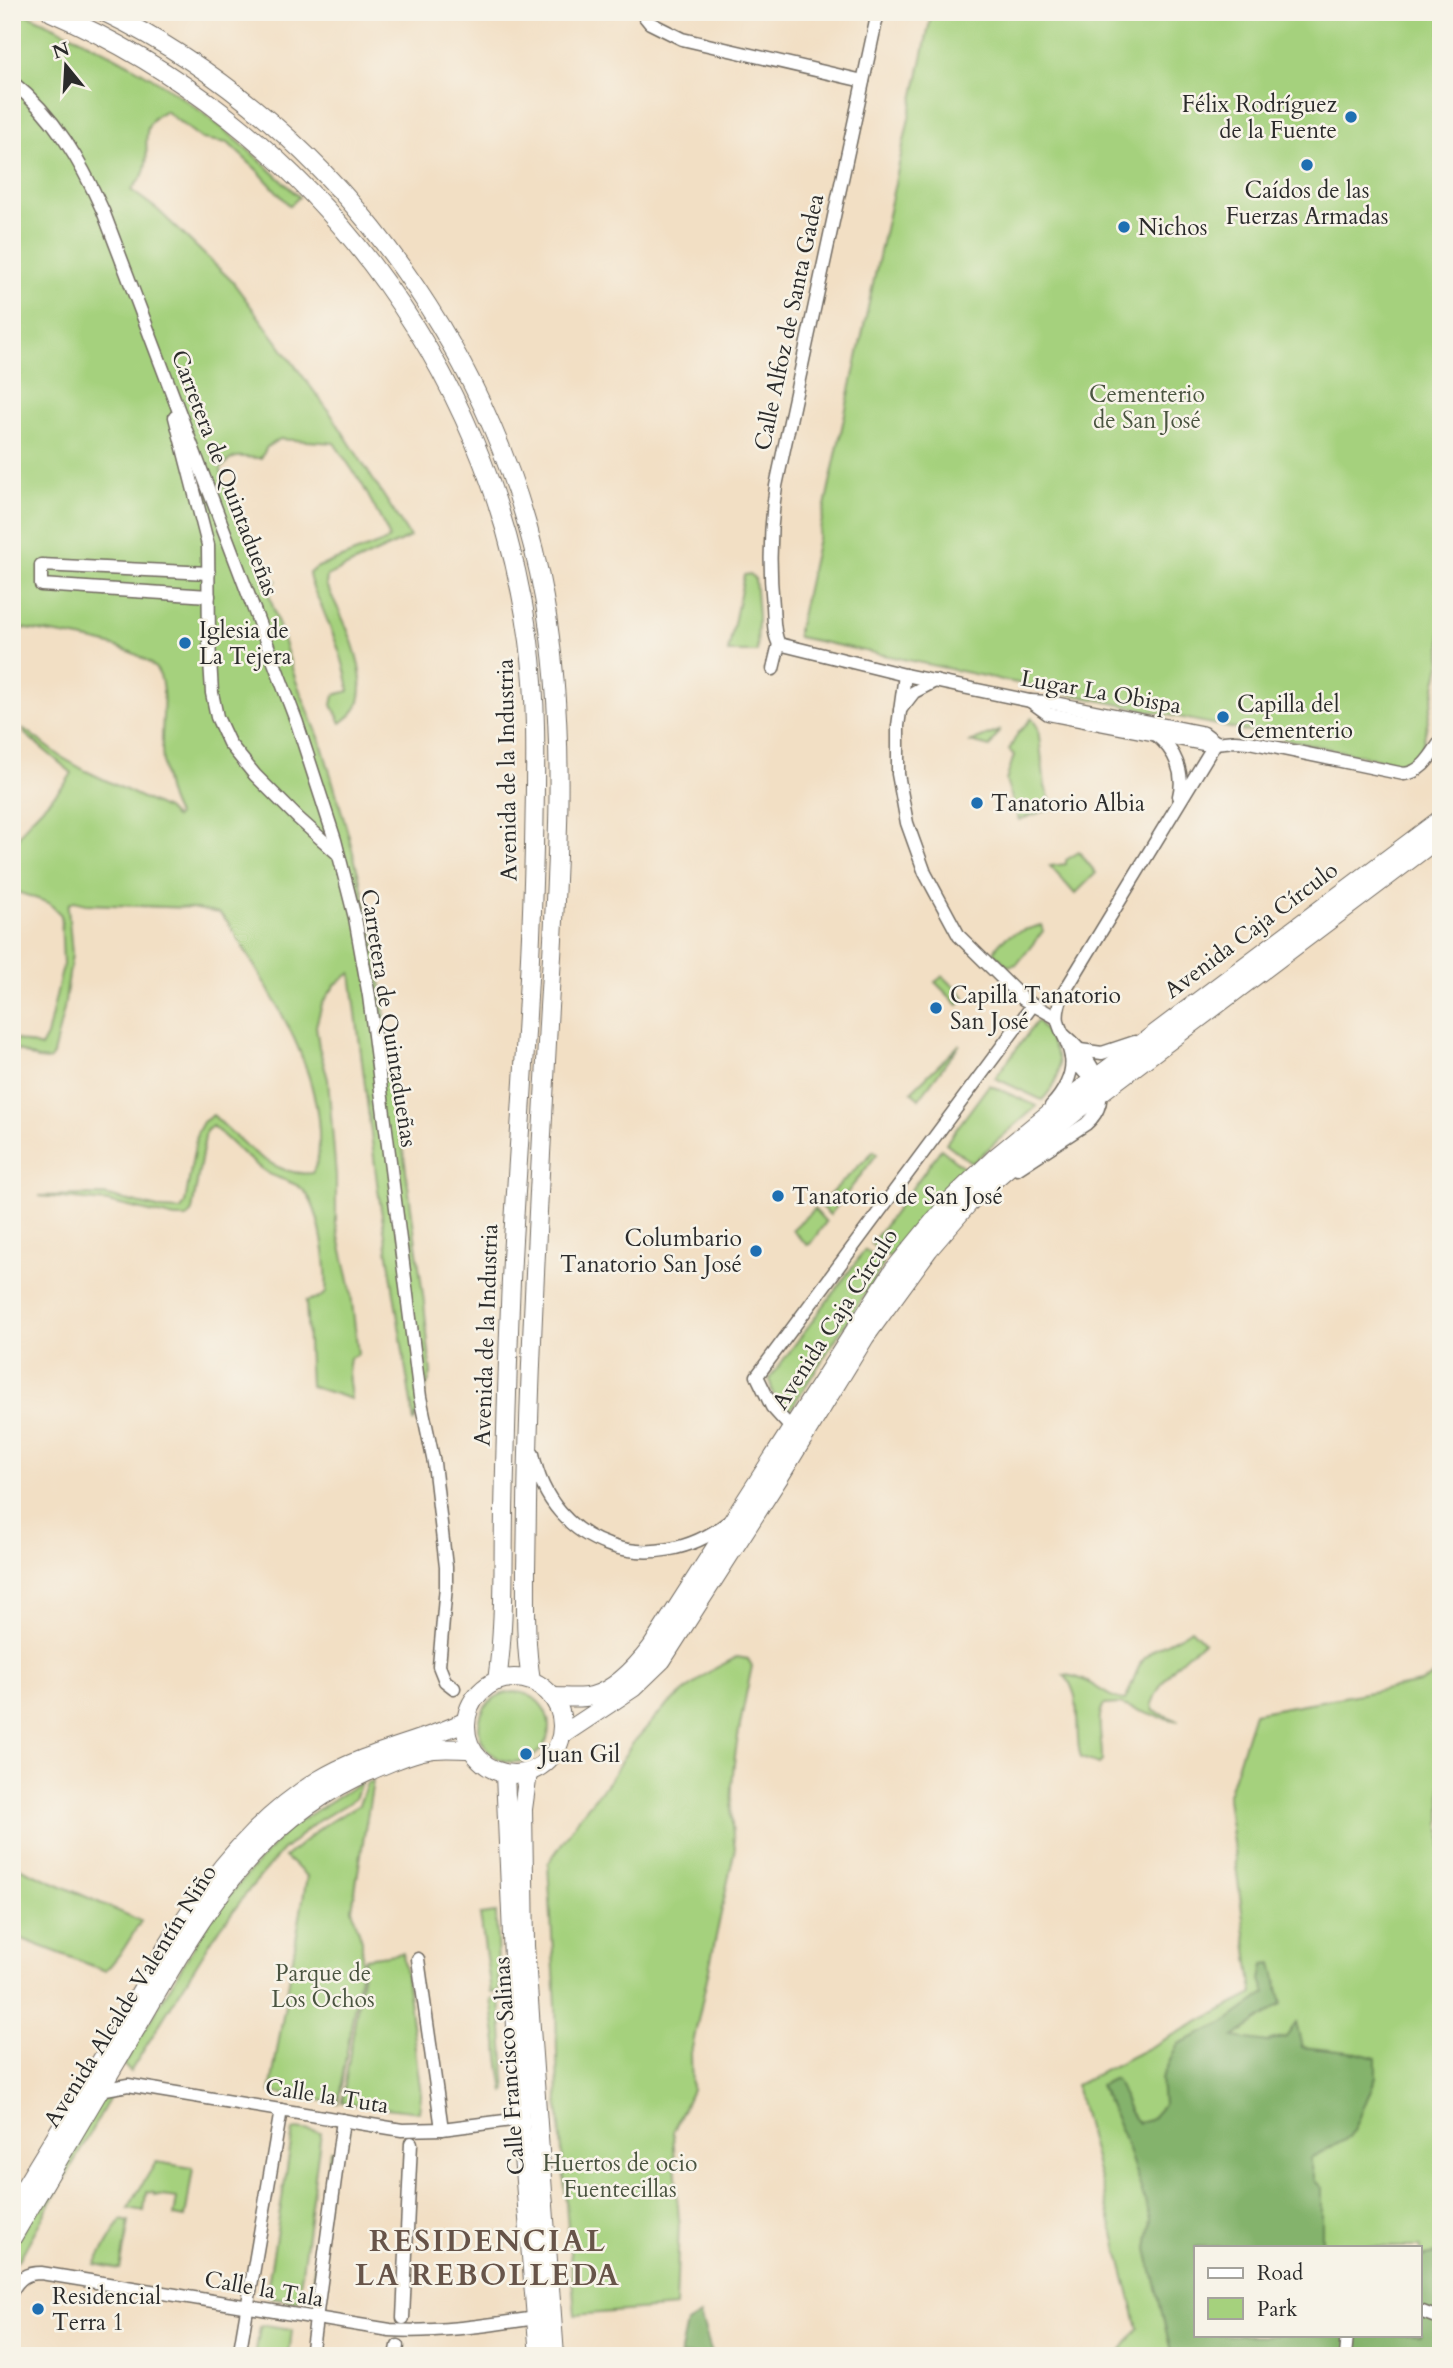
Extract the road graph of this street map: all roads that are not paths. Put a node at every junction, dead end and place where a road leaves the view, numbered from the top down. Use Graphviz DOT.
graph roads {
  1 [pos="51,12"];
  2 [pos="104,12"];
  3 [pos="641,12"];
  4 [pos="878,12"];
  5 [pos="863,81"];
  6 [pos="12,82"];
  7 [pos="175,399"];
  8 [pos="209,573"];
  9 [pos="209,596"];
  10 [pos="779,644"];
  11 [pos="773,669"];
  12 [pos="905,675"];
  13 [pos="935,681"];
  14 [pos="1030,701"];
  15 [pos="899,710"];
  16 [pos="1156,735"];
  17 [pos="1441,741"];
  18 [pos="1216,743"];
  19 [pos="1177,803"];
  20 [pos="1441,819"];
  21 [pos="1441,836"];
  22 [pos="339,855"];
  23 [pos="1032,1006"];
  24 [pos="1056,1018"];
  25 [pos="1152,1035"];
  26 [pos="1075,1053"];
  27 [pos="1102,1085"];
  28 [pos="1012,1142"];
  29 [pos="531,1340"];
  30 [pos="792,1429"];
  31 [pos="736,1517"];
  32 [pos="497,1681"];
  33 [pos="531,1681"];
  34 [pos="454,1689"];
  35 [pos="554,1697"];
  36 [pos="466,1721"];
  37 [pos="562,1735"];
  38 [pos="471,1749"];
  39 [pos="528,1773"];
  40 [pos="505,1774"];
  41 [pos="418,1959"];
  42 [pos="117,2060"];
  43 [pos="128,2085"];
  44 [pos="100,2090"];
  45 [pos="281,2110"];
  46 [pos="520,2119"];
  47 [pos="343,2120"];
  48 [pos="442,2129"];
  49 [pos="411,2143"];
  50 [pos="12,2208"];
  51 [pos="12,2238"];
  52 [pos="12,2291"];
  53 [pos="247,2307"];
  54 [pos="1422,2312"];
  55 [pos="402,2318"];
  56 [pos="536,2318"];
  57 [pos="316,2319"];
  58 [pos="1441,2319"];
  59 [pos="1347,2336"];
  60 [pos="239,2356"];
  61 [pos="311,2356"];
  62 [pos="539,2356"];
  63 [pos="555,2356"];
  64 [pos="1345,2356"];
  1 -- 32 [label="main road, Avenida de la Industria"];
  2 -- 29 [label="main road, Avenida de la Industria"];
  3 -- 5 [label="street"];
  4 -- 5 [label="street, Calle Alfoz de Santa Gadea"];
  5 -- 10 [label="street, Calle Alfoz de Santa Gadea"];
  6 -- 7 [label="street, Carretera de Quintadueñas"];
  7 -- 8 [label="street"];
  7 -- 22 [label="street, Carretera de Quintadueñas"];
  8 -- 9 [label="street"];
  8 -- 9 [label="street"];
  9 -- 22 [label="street"];
  10 -- 11 [label="street"];
  10 -- 12 [label="street, Lugar La Obispa"];
  12 -- 13 [label="street, Lugar La Obispa"];
  12 -- 15 [label="street"];
  13 -- 14 [label="street, Lugar La Obispa"];
  13 -- 15 [label="street"];
  14 -- 16 [label="street"];
  14 -- 18 [label="street, Lugar La Obispa"];
  15 -- 23 [label="street"];
  16 -- 18 [label="street"];
  16 -- 19 [label="street"];
  17 -- 18 [label="street, Lugar La Obispa"];
  18 -- 19 [label="street"];
  19 -- 24 [label="street"];
  20 -- 25 [label="main road, Avenida Caja Círculo"];
  21 -- 27 [label="main road, Avenida Caja Círculo"];
  22 -- 34 [label="street, Carretera de Quintadueñas"];
  23 -- 24 [label="street"];
  23 -- 30 [label="street"];
  24 -- 26 [label="street"];
  25 -- 26 [label="street"];
  25 -- 27 [label="main road, Avenida Caja Círculo"];
  26 -- 27 [label="street"];
  26 -- 28 [label="street"];
  27 -- 28 [label="main road, Avenida Caja Círculo"];
  27 -- 37 [label="main road, Avenida Caja Círculo"];
  28 -- 30 [label="main road, Avenida Caja Círculo"];
  29 -- 31 [label="street, Avenida de la Industria"];
  29 -- 33 [label="main road, Avenida de la Industria"];
  30 -- 31 [label="main road, Avenida Caja Círculo"];
  31 -- 35 [label="main road, Avenida Caja Círculo"];
  32 -- 33 [label="main road"];
  32 -- 36 [label="main road"];
  33 -- 35 [label="main road"];
  35 -- 37 [label="main road"];
  36 -- 38 [label="main road"];
  36 -- 50 [label="main road, Avenida Alcalde Valentín Niño"];
  37 -- 39 [label="main road"];
  38 -- 40 [label="main road"];
  38 -- 42 [label="main road, Avenida Alcalde Valentín Niño"];
  39 -- 40 [label="main road"];
  39 -- 63 [label="main road, Calle Francisco Salinas"];
  40 -- 46 [label="main road, Calle Francisco Salinas"];
  41 -- 48 [label="street"];
  42 -- 43 [label="street"];
  42 -- 44 [label="main road, Avenida Alcalde Valentín Niño"];
  43 -- 44 [label="street, Calle la Tuta"];
  43 -- 45 [label="street, Calle la Tuta"];
  44 -- 51 [label="main road, Avenida Alcalde Valentín Niño"];
  45 -- 47 [label="street, Calle la Tuta"];
  45 -- 53 [label="street"];
  46 -- 48 [label="street, Calle la Tuta"];
  46 -- 56 [label="main road, Calle Francisco Salinas"];
  47 -- 48 [label="street, Calle la Tuta"];
  47 -- 57 [label="street"];
  49 -- 55 [label="street"];
  52 -- 53 [label="street, Calle la Tala"];
  53 -- 57 [label="street, Calle la Tala"];
  53 -- 60 [label="street"];
  54 -- 58 [label="street"];
  56 -- 57 [label="street, Calle la Tala"];
  56 -- 62 [label="main road, Calle Francisco Salinas"];
  57 -- 61 [label="street"];
  59 -- 64 [label="street"];
}
